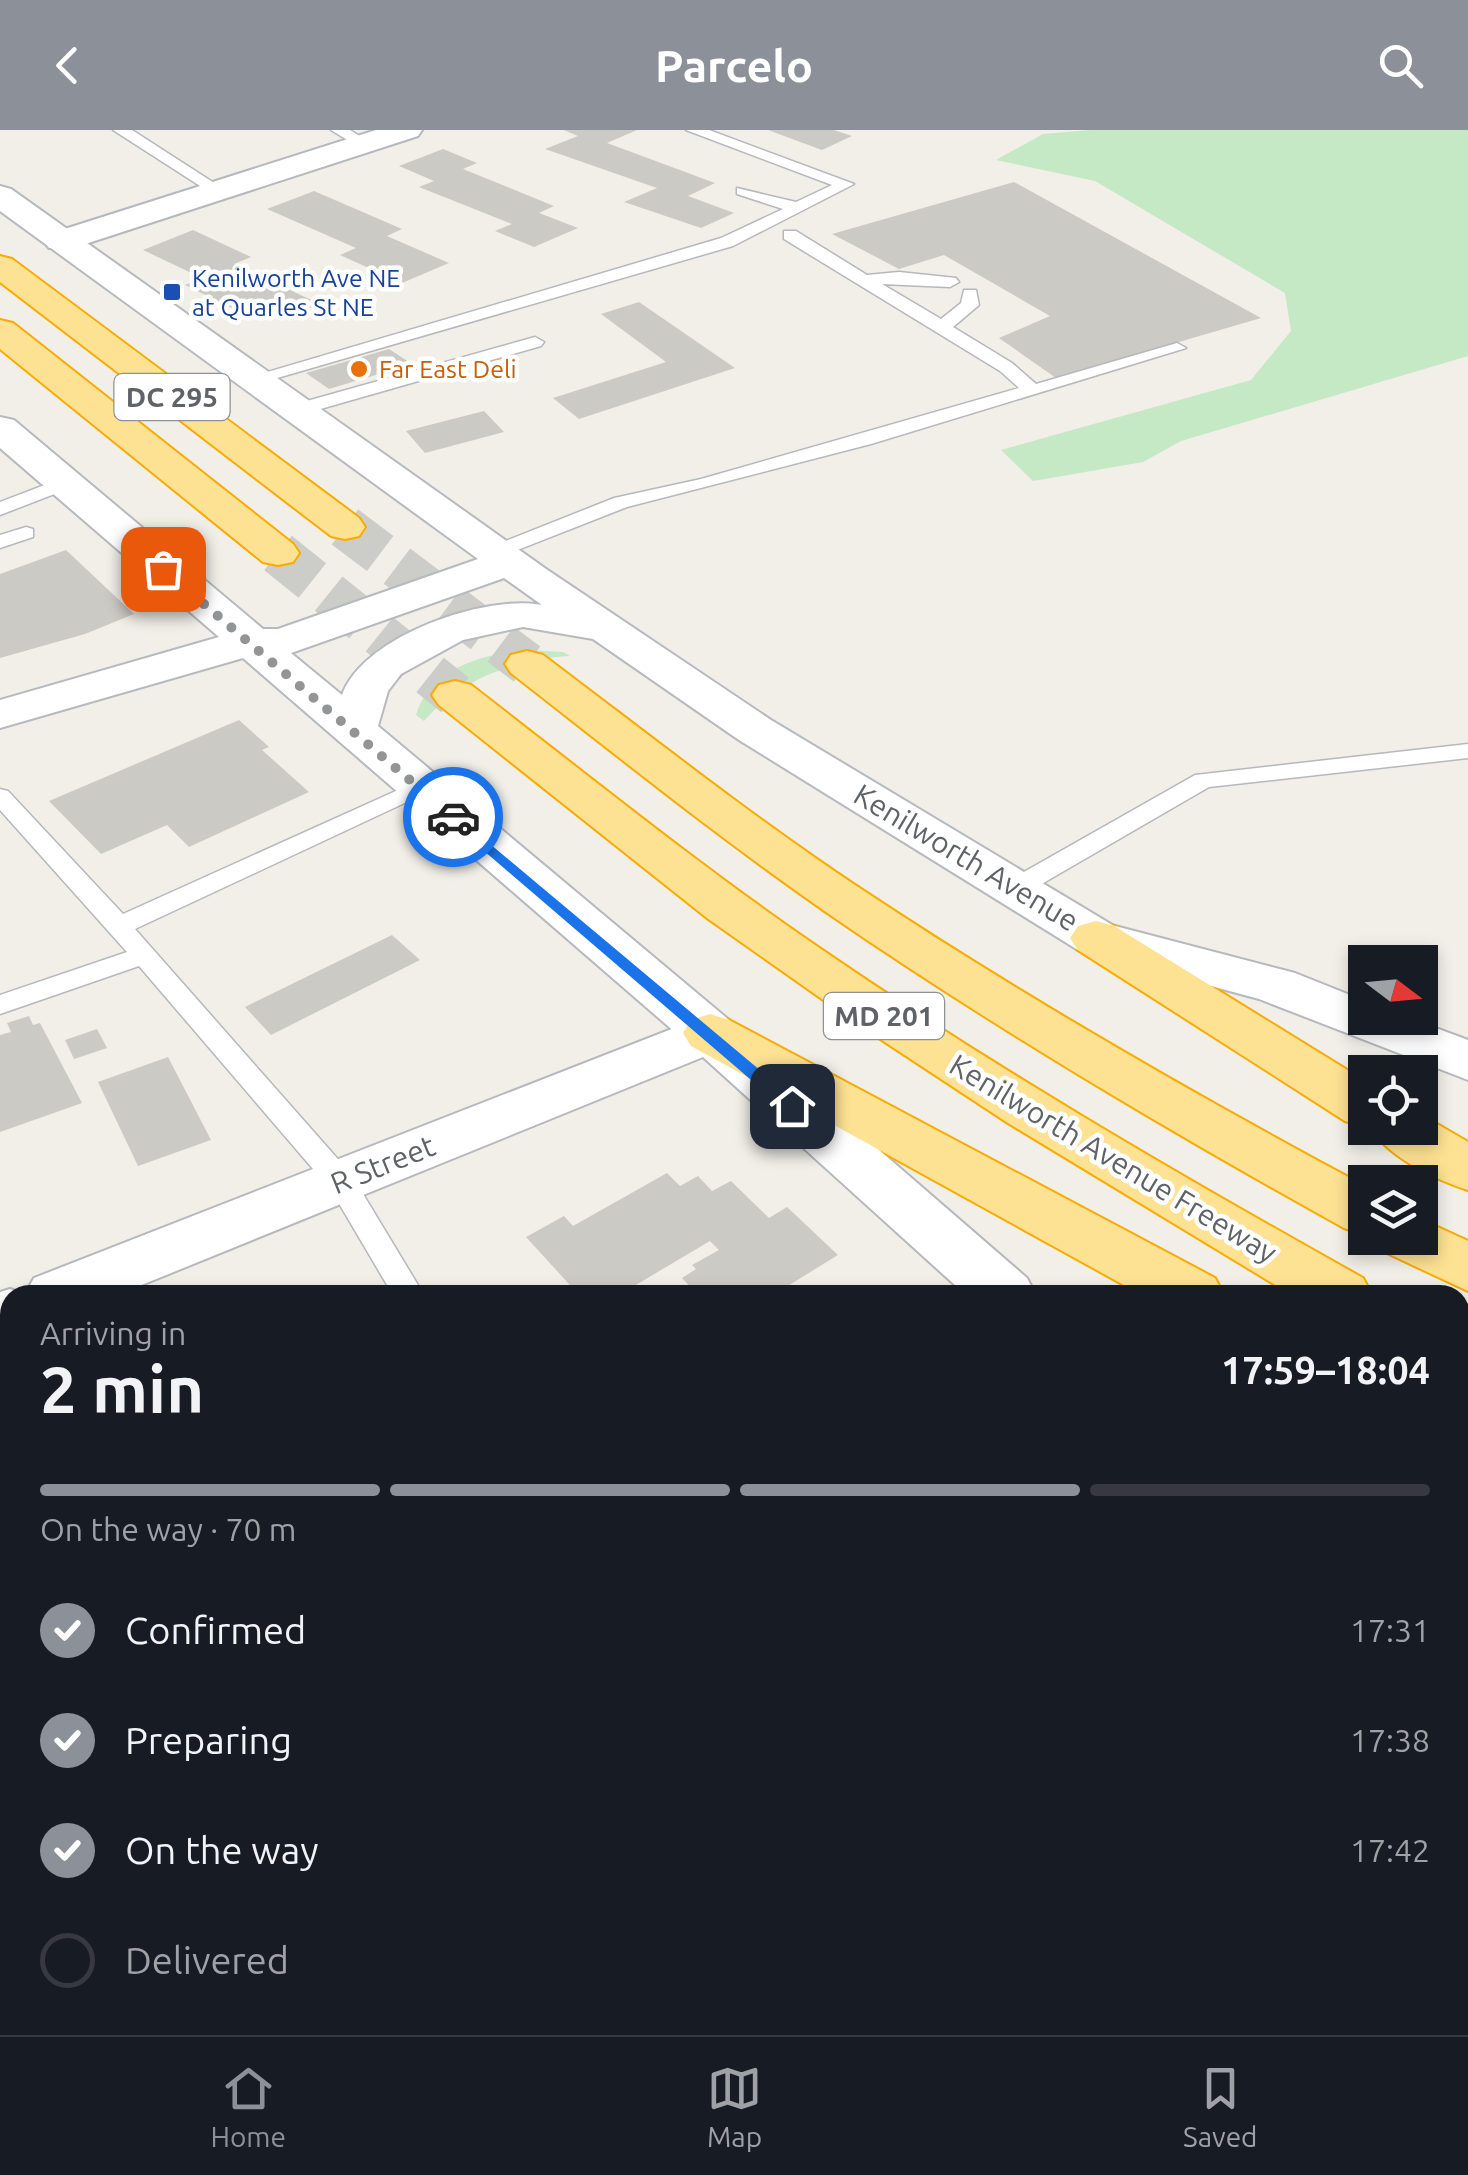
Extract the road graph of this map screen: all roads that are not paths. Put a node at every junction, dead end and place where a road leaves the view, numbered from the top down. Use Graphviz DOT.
graph roads {
  1 [pos="120,130"];
  2 [pos="407,130"];
  3 [pos="694,130"];
  4 [pos="351,137"];
  5 [pos="217,190"];
  6 [pos="744,192"];
  7 [pos="0,196"];
  8 [pos="798,208"];
  9 [pos="790,235"];
  10 [pos="61,240"];
  11 [pos="0,266"];
  12 [pos="864,280"];
  13 [pos="950,282"];
  14 [pos="970,294"];
  15 [pos="941,328"];
  16 [pos="0,331"];
  17 [pos="535,342"];
  18 [pos="1177,348"];
  19 [pos="253,379"];
  20 [pos="1031,389"];
  21 [pos="296,410"];
  22 [pos="0,428"];
  23 [pos="63,484"];
  24 [pos="0,509"];
  25 [pos="345,527"];
  26 [pos="26,533"];
  27 [pos="0,542"];
  28 [pos="278,553"];
  29 [pos="496,553"];
  30 [pos="611,632"];
  31 [pos="250,642"];
  32 [pos="527,664"];
  33 [pos="455,695"];
  34 [pos="0,714"];
  35 [pos="354,731"];
  36 [pos="1468,751"];
  37 [pos="418,788"];
  38 [pos="0,796"];
  39 [pos="1017,887"];
  40 [pos="119,926"];
  41 [pos="1096,938"];
  42 [pos="144,955"];
  43 [pos="0,1005"];
  44 [pos="710,1032"];
  45 [pos="1468,1061"];
  46 [pos="1348,1096"];
  47 [pos="1428,1145"];
  48 [pos="1468,1169"];
  49 [pos="341,1182"];
  50 [pos="1348,1203"];
  51 [pos="1438,1252"];
  52 [pos="1468,1268"];
  53 [pos="80,1285"];
  54 [pos="403,1285"];
  55 [pos="995,1285"];
  56 [pos="1176,1285"];
  57 [pos="1325,1285"];
  1 -- 5 [label="lane"];
  2 -- 4 [label="main road"];
  3 -- 8 [label="lane"];
  4 -- 5 [label="main road"];
  5 -- 10 [label="main road"];
  6 -- 8 [label="lane"];
  7 -- 10 [label="main road, Kenilworth Avenue"];
  8 -- 19 [label="lane"];
  9 -- 12 [label="lane"];
  10 -- 19 [label="main road, Kenilworth Avenue"];
  11 -- 25 [label="highway, DC 295"];
  12 -- 13 [label="lane"];
  12 -- 15 [label="lane"];
  14 -- 15 [label="lane"];
  15 -- 20 [label="lane"];
  16 -- 28 [label="highway, DC 295"];
  17 -- 21 [label="lane"];
  18 -- 20 [label="lane"];
  19 -- 21 [label="main road, Kenilworth Avenue"];
  20 -- 29 [label="lane"];
  21 -- 29 [label="main road, Kenilworth Avenue"];
  22 -- 23 [label="main road"];
  23 -- 24 [label="lane"];
  23 -- 31 [label="main road"];
  26 -- 27 [label="lane"];
  29 -- 30 [label="main road, Kenilworth Avenue"];
  29 -- 31 [label="main road"];
  30 -- 35 [label="main road"];
  30 -- 39 [label="main road, Kenilworth Avenue"];
  31 -- 34 [label="main road"];
  31 -- 35 [label="main road"];
  32 -- 50 [label="highway, MD 201"];
  33 -- 57 [label="highway, Kenilworth Avenue Freeway / MD 201"];
  35 -- 37 [label="main road"];
  36 -- 39 [label="lane"];
  37 -- 40 [label="lane"];
  37 -- 44 [label="main road"];
  38 -- 40 [label="lane"];
  39 -- 41 [label="main road, Kenilworth Avenue"];
  40 -- 42 [label="lane"];
  41 -- 45 [label="main road, Kenilworth Avenue"];
  41 -- 46 [label="highway"];
  42 -- 43 [label="lane"];
  42 -- 49 [label="lane"];
  44 -- 49 [label="main road, R Street"];
  44 -- 55 [label="main road"];
  44 -- 56 [label="highway"];
  47 -- 48 [label="highway"];
  49 -- 53 [label="main road, R Street"];
  49 -- 54 [label="lane"];
  51 -- 52 [label="highway"];
}
